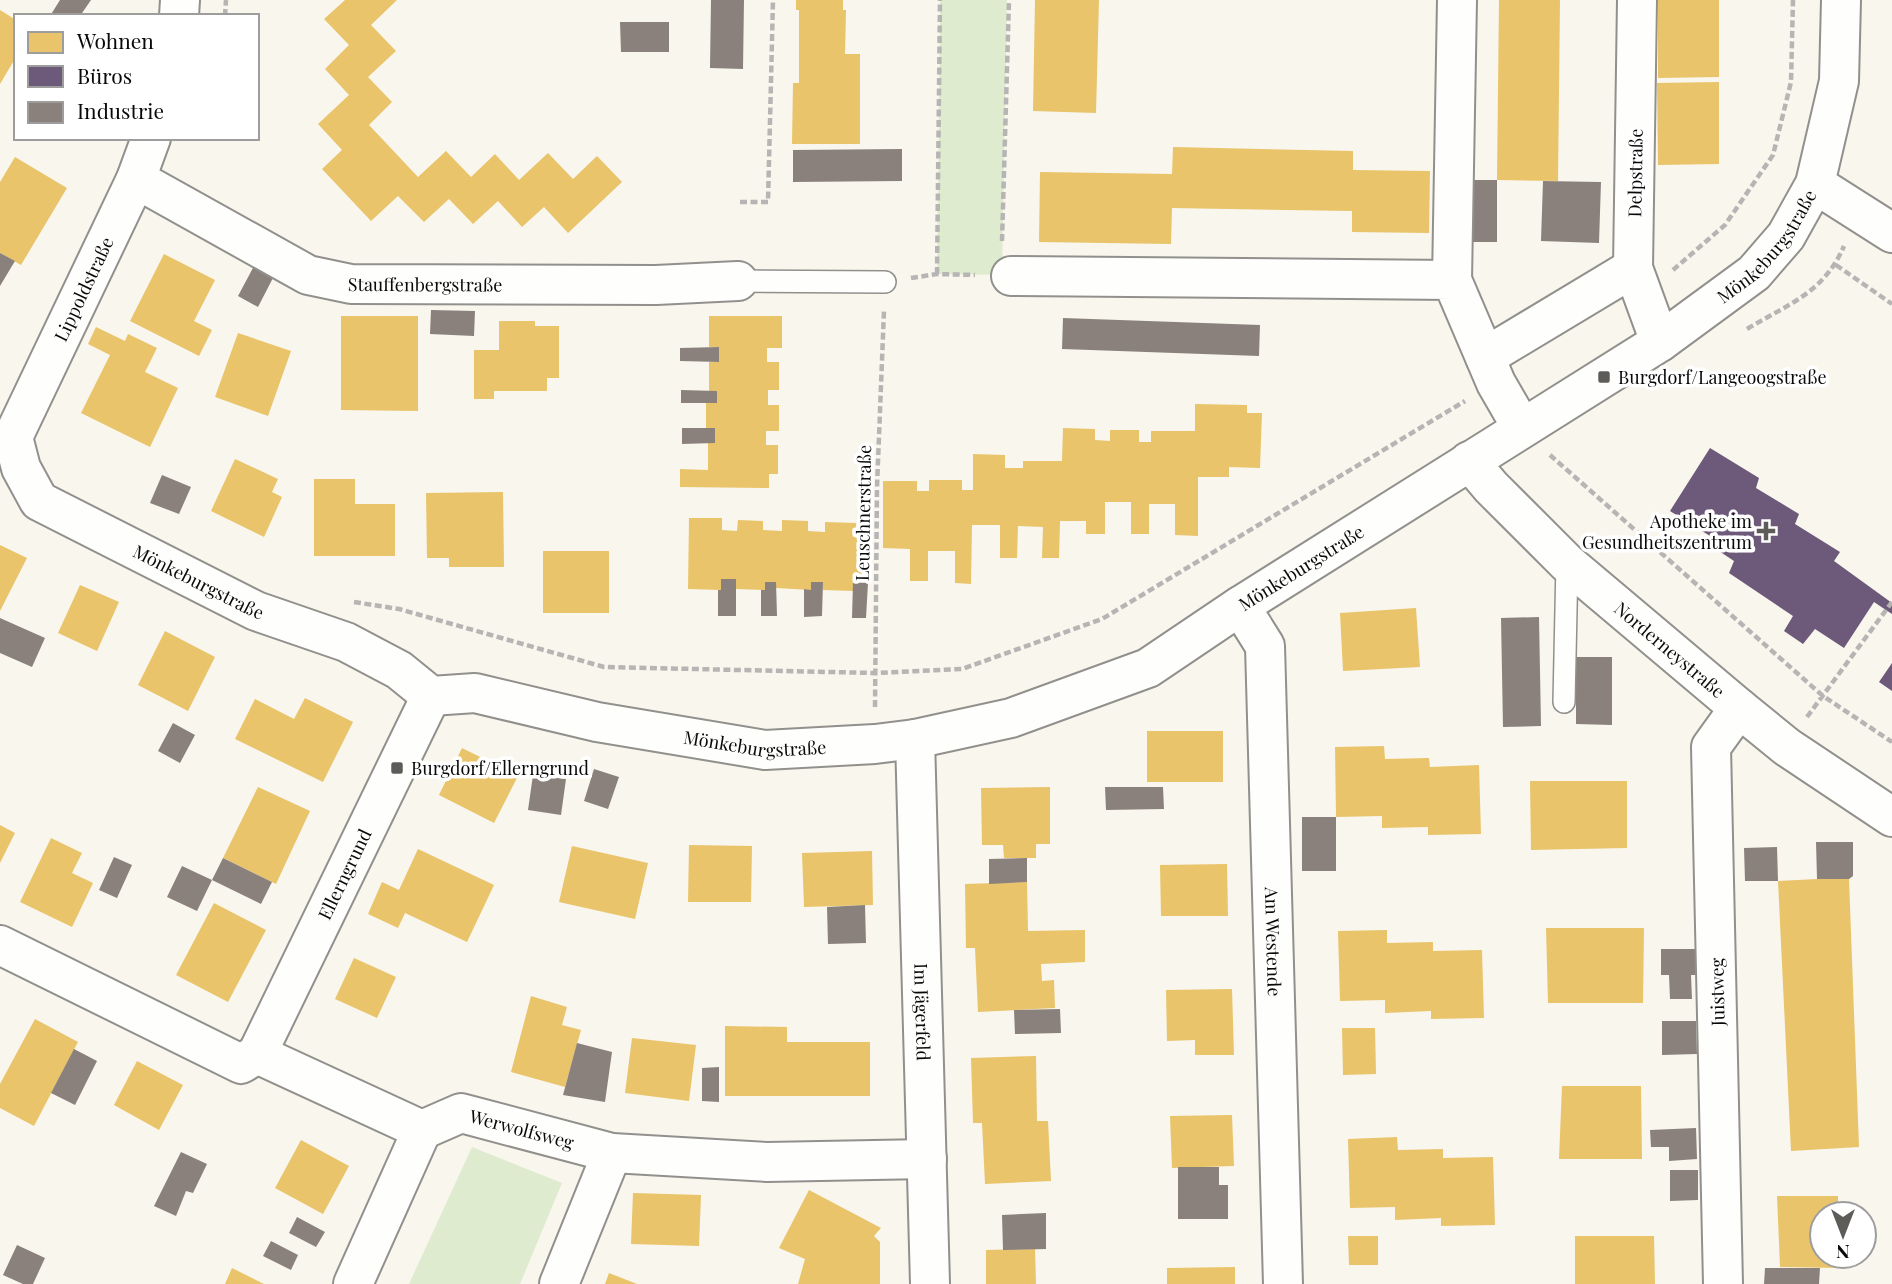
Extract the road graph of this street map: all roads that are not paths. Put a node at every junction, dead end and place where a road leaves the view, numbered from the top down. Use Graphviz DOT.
graph roads {
  1 [pos="1457,0"];
  2 [pos="1637,0"];
  3 [pos="1841,0"];
  4 [pos="151,140"];
  5 [pos="136,179"];
  6 [pos="1815,184"];
  7 [pos="1892,233"];
  8 [pos="1006,275"];
  9 [pos="1452,280"];
  10 [pos="738,281"];
  11 [pos="885,282"];
  12 [pos="1637,282"];
  13 [pos="1660,342"];
  14 [pos="1490,370"];
  15 [pos="1522,428"];
  16 [pos="6,439"];
  17 [pos="1469,461"];
  18 [pos="1567,563"];
  19 [pos="1240,606"];
  20 [pos="431,696"];
  21 [pos="1564,702"];
  22 [pos="1739,708"];
  23 [pos="915,739"];
  24 [pos="1892,817"];
  25 [pos="0,944"];
  26 [pos="257,1054"];
  27 [pos="422,1130"];
  28 [pos="612,1153"];
  29 [pos="927,1159"];
  30 [pos="353,1284"];
  31 [pos="559,1284"];
  32 [pos="930,1284"];
  33 [pos="1283,1284"];
  34 [pos="1723,1284"];
  1 -- 9 [label="street"];
  2 -- 12 [label="street, Delpstraße"];
  3 -- 6 [label="street, Mönkeburgstraße"];
  4 -- 5 [label="street, Lippoldstraße"];
  5 -- 10 [label="street, Stauffenbergstraße"];
  5 -- 16 [label="street, Lippoldstraße"];
  6 -- 7 [label="street"];
  6 -- 13 [label="street, Mönkeburgstraße"];
  8 -- 9 [label="street"];
  9 -- 14 [label="street"];
  10 -- 11 [label="lane"];
  12 -- 13 [label="street, Delpstraße"];
  12 -- 14 [label="street"];
  13 -- 15 [label="street, Mönkeburgstraße"];
  14 -- 15 [label="street"];
  15 -- 17 [label="street, Mönkeburgstraße"];
  16 -- 20 [label="street, Mönkeburgstraße"];
  17 -- 18 [label="street, Norderneystraße"];
  17 -- 19 [label="street, Mönkeburgstraße"];
  18 -- 21 [label="lane"];
  18 -- 22 [label="street, Norderneystraße"];
  19 -- 23 [label="street, Mönkeburgstraße"];
  19 -- 33 [label="street, Am Westende"];
  20 -- 23 [label="street, Mönkeburgstraße"];
  20 -- 26 [label="street, Ellerngrund"];
  22 -- 24 [label="street, Norderneystraße"];
  22 -- 34 [label="street, Juistweg"];
  23 -- 29 [label="street, Im Jägerfeld"];
  25 -- 26 [label="street"];
  26 -- 27 [label="street"];
  27 -- 28 [label="street, Werwolfsweg"];
  27 -- 30 [label="street"];
  28 -- 29 [label="street, Werwolfsweg"];
  28 -- 31 [label="street"];
  29 -- 32 [label="street, Im Jägerfeld"];
}
